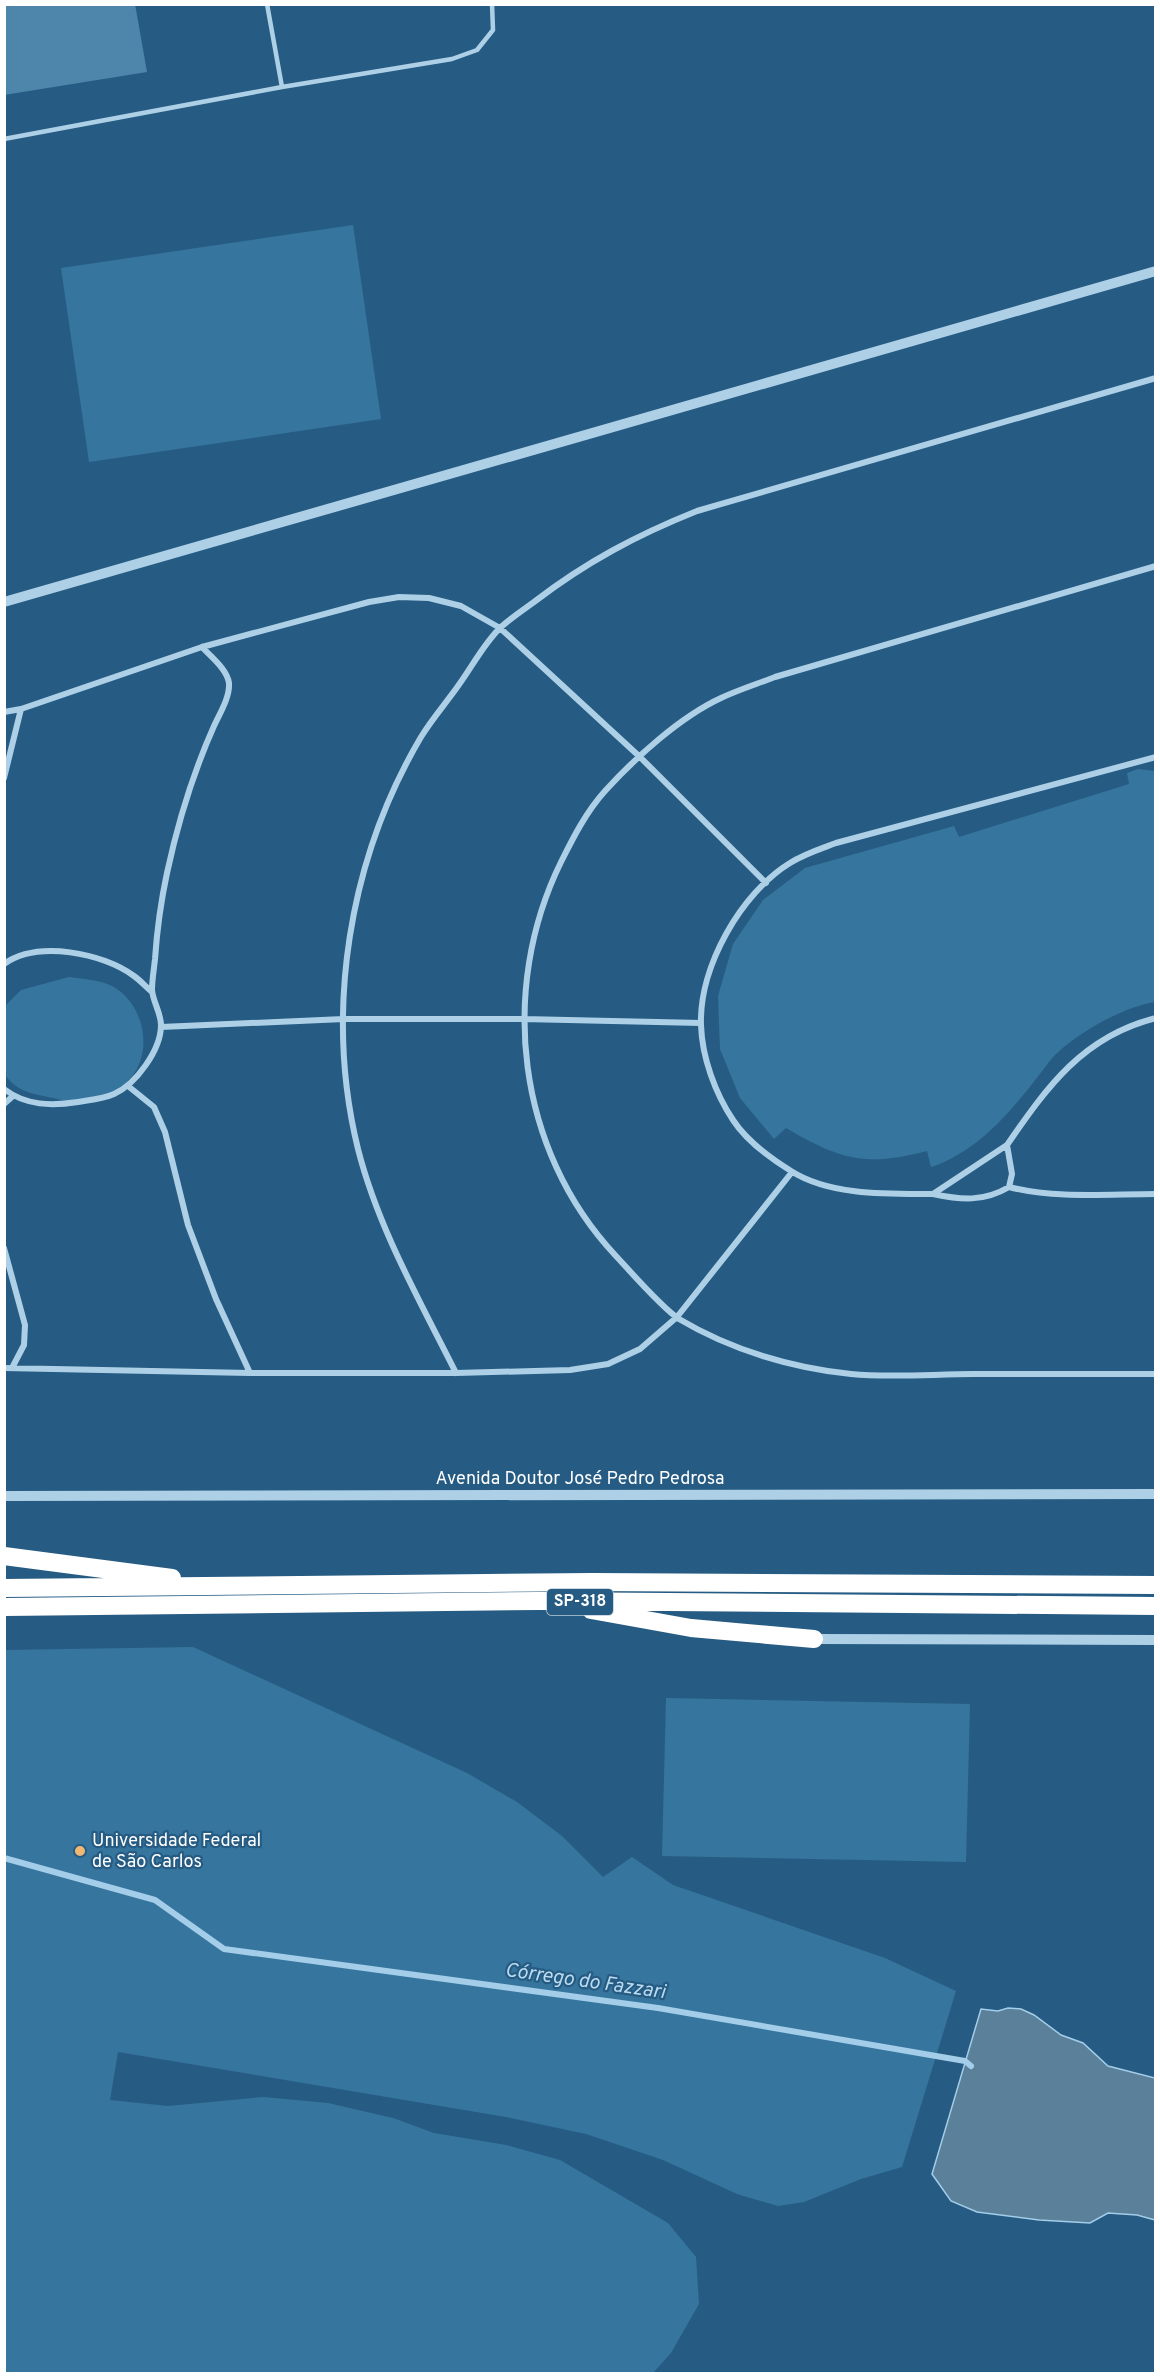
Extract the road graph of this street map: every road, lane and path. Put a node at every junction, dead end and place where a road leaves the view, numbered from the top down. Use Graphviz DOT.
graph roads {
  1 [pos="267,4"];
  2 [pos="492,4"];
  3 [pos="282,87"];
  4 [pos="4,139"];
  5 [pos="1155,271"];
  6 [pos="1155,378"];
  7 [pos="1155,567"];
  8 [pos="4,602"];
  9 [pos="500,628"];
  10 [pos="202,647"];
  11 [pos="21,709"];
  12 [pos="4,712"];
  13 [pos="640,757"];
  14 [pos="1155,757"];
  15 [pos="4,778"];
  16 [pos="766,883"];
  17 [pos="4,964"];
  18 [pos="152,992"];
  19 [pos="1155,1018"];
  20 [pos="344,1019"];
  21 [pos="523,1019"];
  22 [pos="701,1023"];
  23 [pos="161,1027"];
  24 [pos="128,1086"];
  25 [pos="4,1089"];
  26 [pos="13,1096"];
  27 [pos="4,1104"];
  28 [pos="1007,1145"];
  29 [pos="792,1172"];
  30 [pos="1009,1187"];
  31 [pos="933,1194"];
  32 [pos="1155,1194"];
  33 [pos="4,1248"];
  34 [pos="677,1317"];
  35 [pos="4,1368"];
  36 [pos="12,1368"];
  37 [pos="250,1373"];
  38 [pos="456,1373"];
  39 [pos="1155,1374"];
  40 [pos="1155,1494"];
  41 [pos="4,1496"];
  42 [pos="4,1556"];
  43 [pos="1155,1586"];
  44 [pos="240,1587"];
  45 [pos="4,1588"];
  46 [pos="538,1601"];
  47 [pos="1155,1606"];
  48 [pos="4,1607"];
  49 [pos="814,1639"];
  50 [pos="1155,1640"];
  1 -- 3 [label="lane"];
  2 -- 3 [label="lane"];
  3 -- 4 [label="lane"];
  5 -- 8 [label="street"];
  6 -- 9 [label="street"];
  7 -- 13 [label="street"];
  9 -- 10 [label="street"];
  9 -- 13 [label="street"];
  9 -- 20 [label="street"];
  10 -- 11 [label="street"];
  10 -- 18 [label="street"];
  11 -- 12 [label="street"];
  11 -- 15 [label="street"];
  13 -- 16 [label="street"];
  13 -- 21 [label="street"];
  14 -- 16 [label="street"];
  16 -- 22 [label="street"];
  17 -- 18 [label="street"];
  18 -- 23 [label="street"];
  19 -- 28 [label="street"];
  20 -- 21 [label="street"];
  20 -- 23 [label="street"];
  20 -- 38 [label="street"];
  21 -- 22 [label="street"];
  21 -- 34 [label="street"];
  22 -- 29 [label="street"];
  23 -- 24 [label="street"];
  24 -- 26 [label="street"];
  24 -- 37 [label="street"];
  25 -- 26 [label="street"];
  26 -- 27 [label="street"];
  28 -- 30 [label="street"];
  28 -- 31 [label="street"];
  29 -- 31 [label="street"];
  29 -- 34 [label="street"];
  30 -- 31 [label="street"];
  30 -- 32 [label="street"];
  33 -- 36 [label="street"];
  34 -- 38 [label="street"];
  34 -- 39 [label="street"];
  35 -- 36 [label="street"];
  36 -- 37 [label="street"];
  37 -- 38 [label="street"];
  40 -- 41 [label="street, Avenida Doutor José Pedro Pedrosa"];
  42 -- 44 [label="highway"];
  43 -- 44 [label="highway, SP-318"];
  44 -- 45 [label="highway, SP-318"];
  46 -- 47 [label="highway, SP-318"];
  46 -- 48 [label="highway, SP-318"];
  46 -- 49 [label="highway"];
  49 -- 50 [label="street"];
}
